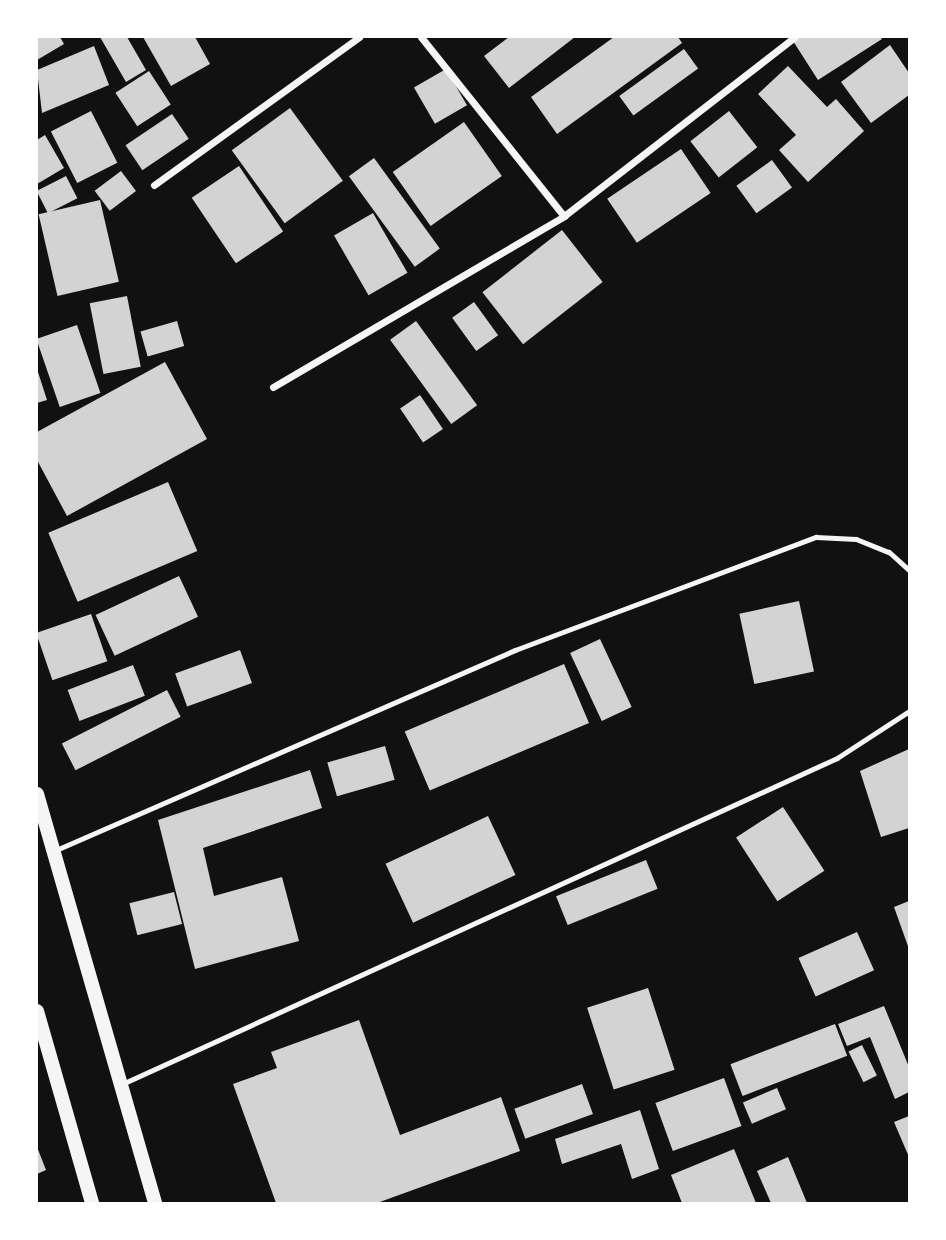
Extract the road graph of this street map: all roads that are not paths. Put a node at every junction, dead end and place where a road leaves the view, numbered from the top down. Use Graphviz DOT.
graph roads {
  1 [pos="359,37"];
  2 [pos="421,37"];
  3 [pos="795,37"];
  4 [pos="785,40"];
  5 [pos="154,185"];
  6 [pos="564,216"];
  7 [pos="273,387"];
  8 [pos="909,570"];
  9 [pos="909,711"];
  10 [pos="37,794"];
  11 [pos="54,852"];
  12 [pos="37,1011"];
  13 [pos="121,1084"];
  14 [pos="92,1203"];
  15 [pos="155,1203"];
  1 -- 5 [label="street"];
  2 -- 6 [label="street"];
  3 -- 4 [label="street"];
  4 -- 6 [label="street"];
  6 -- 7 [label="street"];
  8 -- 11 [label="lane"];
  9 -- 13 [label="lane"];
  10 -- 11 [label="main road"];
  11 -- 13 [label="main road"];
  12 -- 14 [label="main road"];
  13 -- 15 [label="main road"];
}
